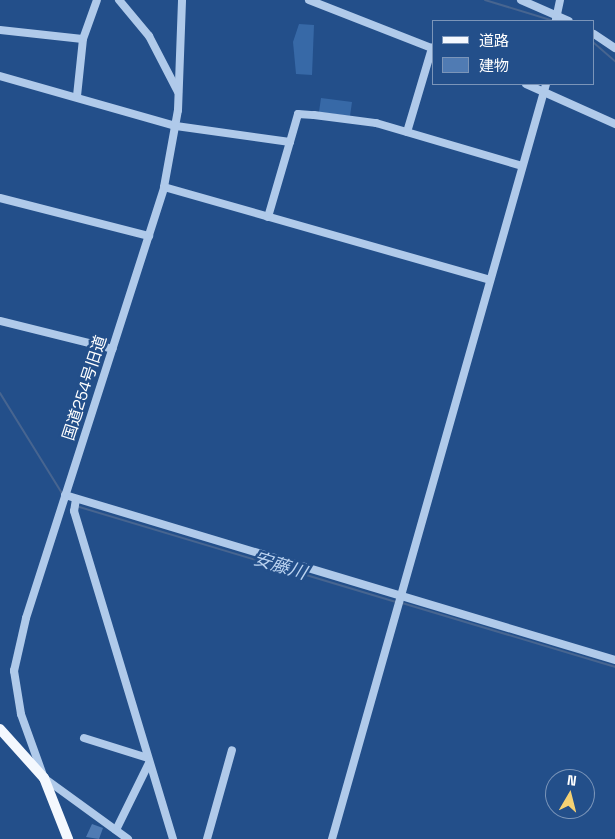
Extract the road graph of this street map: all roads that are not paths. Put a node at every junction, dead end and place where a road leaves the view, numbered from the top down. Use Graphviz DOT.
graph roads {
  1 [pos="96,0"];
  2 [pos="120,0"];
  3 [pos="182,0"];
  4 [pos="309,0"];
  5 [pos="521,0"];
  6 [pos="560,0"];
  7 [pos="556,19"];
  8 [pos="0,30"];
  9 [pos="595,35"];
  10 [pos="84,39"];
  11 [pos="615,48"];
  12 [pos="432,49"];
  13 [pos="432,52"];
  14 [pos="0,76"];
  15 [pos="532,85"];
  16 [pos="545,87"];
  17 [pos="179,94"];
  18 [pos="77,96"];
  19 [pos="615,124"];
  20 [pos="176,126"];
  21 [pos="407,132"];
  22 [pos="290,142"];
  23 [pos="522,166"];
  24 [pos="164,187"];
  25 [pos="0,198"];
  26 [pos="268,216"];
  27 [pos="149,236"];
  28 [pos="490,280"];
  29 [pos="0,321"];
  30 [pos="113,349"];
  31 [pos="65,495"];
  32 [pos="76,499"];
  33 [pos="400,596"];
  34 [pos="615,660"];
  35 [pos="0,729"];
  36 [pos="84,738"];
  37 [pos="232,750"];
  38 [pos="149,761"];
  39 [pos="44,778"];
  40 [pos="116,830"];
  41 [pos="68,839"];
  42 [pos="128,839"];
  43 [pos="173,839"];
  44 [pos="207,839"];
  45 [pos="332,839"];
  1 -- 10 [label="street"];
  2 -- 17 [label="street"];
  3 -- 17 [label="street, 国道254号旧道"];
  4 -- 12 [label="street"];
  5 -- 7 [label="street"];
  6 -- 7 [label="street"];
  8 -- 10 [label="street"];
  9 -- 11 [label="street"];
  10 -- 18 [label="street"];
  13 -- 21 [label="street"];
  14 -- 18 [label="street"];
  15 -- 16 [label="street"];
  16 -- 19 [label="street"];
  16 -- 23 [label="street"];
  17 -- 20 [label="street, 国道254号旧道"];
  18 -- 20 [label="street"];
  20 -- 22 [label="street"];
  20 -- 24 [label="street, 国道254号旧道"];
  21 -- 22 [label="street"];
  21 -- 23 [label="street"];
  22 -- 26 [label="street"];
  23 -- 28 [label="street"];
  24 -- 26 [label="street"];
  24 -- 27 [label="street, 国道254号旧道"];
  25 -- 27 [label="street"];
  26 -- 28 [label="street"];
  27 -- 30 [label="street, 国道254号旧道"];
  28 -- 33 [label="street"];
  29 -- 30 [label="street"];
  30 -- 31 [label="street, 国道254号旧道"];
  31 -- 32 [label="street"];
  31 -- 39 [label="street, 国道254号旧道"];
  32 -- 33 [label="street"];
  32 -- 38 [label="street"];
  33 -- 34 [label="street"];
  33 -- 45 [label="street"];
  35 -- 39 [label="main road"];
  36 -- 38 [label="street"];
  37 -- 44 [label="street"];
  38 -- 40 [label="street"];
  38 -- 43 [label="street"];
  39 -- 40 [label="street"];
  39 -- 41 [label="main road"];
  40 -- 42 [label="street"];
}
